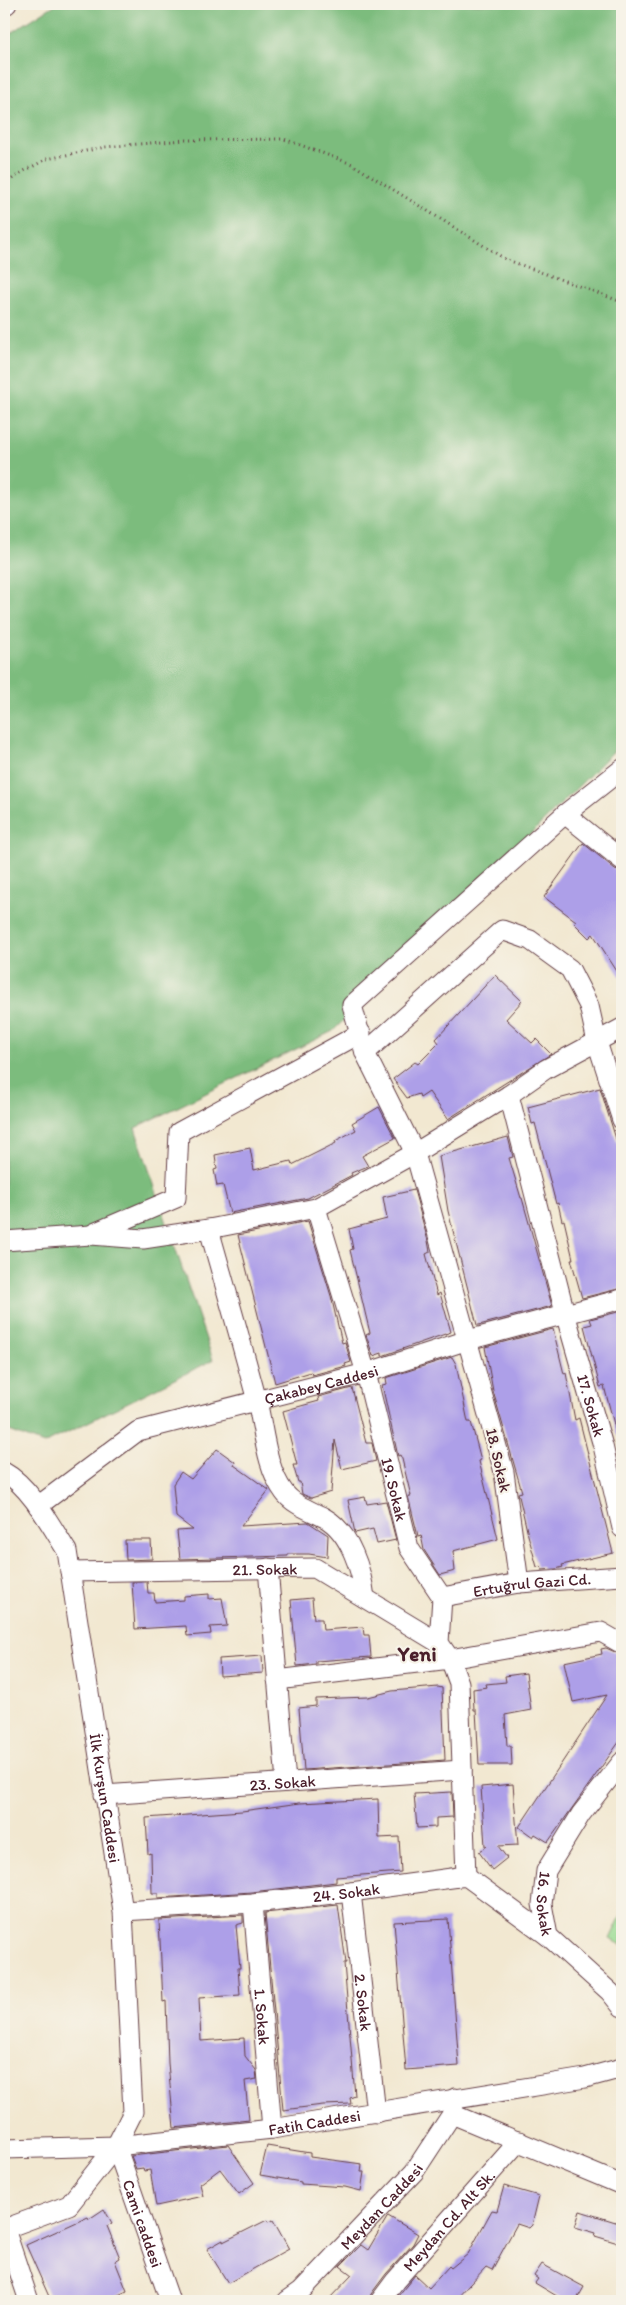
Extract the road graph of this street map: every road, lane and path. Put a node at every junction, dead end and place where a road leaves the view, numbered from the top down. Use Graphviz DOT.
graph roads {
  1 [pos="4,185"];
  2 [pos="622,302"];
  3 [pos="622,769"];
  4 [pos="565,814"];
  5 [pos="622,860"];
  6 [pos="361,1033"];
  7 [pos="621,1034"];
  8 [pos="597,1042"];
  9 [pos="365,1053"];
  10 [pos="509,1095"];
  11 [pos="622,1120"];
  12 [pos="415,1153"];
  13 [pos="316,1208"];
  14 [pos="209,1229"];
  15 [pos="91,1235"];
  16 [pos="4,1241"];
  17 [pos="622,1299"];
  18 [pos="565,1313"];
  19 [pos="468,1340"];
  20 [pos="366,1373"];
  21 [pos="256,1401"];
  22 [pos="4,1472"];
  23 [pos="38,1506"];
  24 [pos="622,1528"];
  25 [pos="268,1568"];
  26 [pos="70,1572"];
  27 [pos="622,1576"];
  28 [pos="519,1583"];
  29 [pos="442,1596"];
  30 [pos="365,1598"];
  31 [pos="439,1643"];
  32 [pos="622,1644"];
  33 [pos="450,1659"];
  34 [pos="277,1680"];
  35 [pos="622,1762"];
  36 [pos="462,1770"];
  37 [pos="286,1782"];
  38 [pos="104,1795"];
  39 [pos="466,1876"];
  40 [pos="351,1892"];
  41 [pos="253,1903"];
  42 [pos="123,1911"];
  43 [pos="548,1936"];
  44 [pos="622,2007"];
  45 [pos="622,2068"];
  46 [pos="453,2106"];
  47 [pos="376,2114"];
  48 [pos="272,2129"];
  49 [pos="519,2141"];
  50 [pos="116,2146"];
  51 [pos="4,2150"];
  52 [pos="622,2185"];
  53 [pos="5,2229"];
  54 [pos="29,2301"];
  55 [pos="170,2301"];
  56 [pos="287,2301"];
  57 [pos="380,2301"];
  1 -- 2 [label="path"];
  3 -- 4 [label="street"];
  4 -- 5 [label="street"];
  4 -- 6 [label="street, 18. Sokak"];
  6 -- 9 [label="street, 18. Sokak"];
  6 -- 15 [label="street"];
  7 -- 8 [label="street"];
  8 -- 9 [label="street"];
  8 -- 10 [label="street"];
  8 -- 11 [label="street"];
  9 -- 12 [label="street, 18. Sokak"];
  10 -- 12 [label="street"];
  10 -- 18 [label="street, 17. Sokak"];
  12 -- 13 [label="street"];
  12 -- 19 [label="street, 18. Sokak"];
  13 -- 14 [label="street"];
  13 -- 20 [label="street, 19. Sokak"];
  14 -- 15 [label="street"];
  14 -- 21 [label="street"];
  15 -- 16 [label="street"];
  17 -- 18 [label="street, Çakabey Caddesi"];
  18 -- 19 [label="street, Çakabey Caddesi"];
  18 -- 24 [label="street, 17. Sokak"];
  19 -- 20 [label="street, Çakabey Caddesi"];
  19 -- 28 [label="street, 18. Sokak"];
  20 -- 21 [label="street, Çakabey Caddesi"];
  20 -- 29 [label="street, 19. Sokak"];
  21 -- 23 [label="street, Çakabey Caddesi"];
  21 -- 30 [label="street"];
  22 -- 23 [label="street, İlk Kurşun Caddesi"];
  23 -- 26 [label="street, İlk Kurşun Caddesi"];
  25 -- 26 [label="street, 21. Sokak"];
  25 -- 30 [label="street, 21. Sokak"];
  25 -- 34 [label="street"];
  26 -- 38 [label="street, İlk Kurşun Caddesi"];
  27 -- 28 [label="street, Ertuğrul Gazi Cd."];
  28 -- 29 [label="street, Ertuğrul Gazi Cd."];
  29 -- 31 [label="street"];
  30 -- 31 [label="street, 21. Sokak"];
  31 -- 33 [label="street"];
  32 -- 33 [label="street"];
  33 -- 34 [label="street"];
  33 -- 36 [label="street"];
  34 -- 37 [label="street"];
  35 -- 43 [label="street, 16. Sokak"];
  36 -- 37 [label="street, 23. Sokak"];
  36 -- 39 [label="street"];
  37 -- 38 [label="street, 23. Sokak"];
  38 -- 42 [label="street, İlk Kurşun Caddesi"];
  39 -- 40 [label="street, 24. Sokak"];
  39 -- 43 [label="street"];
  40 -- 41 [label="street, 24. Sokak"];
  40 -- 47 [label="street, 2. Sokak"];
  41 -- 42 [label="street, 24. Sokak"];
  41 -- 48 [label="street, 1. Sokak"];
  42 -- 50 [label="street, İlk Kurşun Caddesi"];
  43 -- 44 [label="street, 16. Sokak"];
  45 -- 46 [label="street, Fatih Caddesi"];
  46 -- 47 [label="street, Fatih Caddesi"];
  46 -- 49 [label="street"];
  46 -- 56 [label="street, Meydan Caddesi"];
  47 -- 48 [label="street, Fatih Caddesi"];
  48 -- 50 [label="street, Fatih Caddesi"];
  49 -- 52 [label="street"];
  49 -- 57 [label="street, Meydan Cd. Alt Sk."];
  50 -- 51 [label="street, Fatih Caddesi"];
  50 -- 53 [label="street, İlk Kurşun Caddesi"];
  50 -- 55 [label="street, Cami caddesi"];
  53 -- 54 [label="street"];
}
